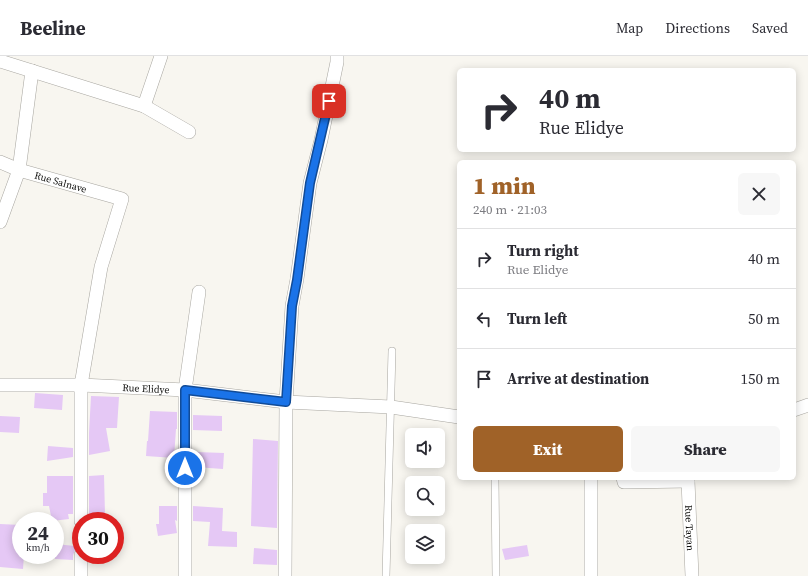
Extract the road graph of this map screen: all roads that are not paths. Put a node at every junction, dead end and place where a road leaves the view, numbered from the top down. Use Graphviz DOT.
graph roads {
  1 [pos="161,56"];
  2 [pos="337,56"];
  3 [pos="0,61"];
  4 [pos="32,71"];
  5 [pos="144,106"];
  6 [pos="189,132"];
  7 [pos="0,162"];
  8 [pos="19,170"];
  9 [pos="0,222"];
  10 [pos="199,292"];
  11 [pos="392,351"];
  12 [pos="0,385"];
  13 [pos="81,385"];
  14 [pos="185,390"];
  15 [pos="286,402"];
  16 [pos="808,405"];
  17 [pos="391,407"];
  18 [pos="796,409"];
  19 [pos="457,417"];
  20 [pos="495,480"];
  21 [pos="591,480"];
  22 [pos="624,480"];
  23 [pos="667,480"];
  24 [pos="689,480"];
  25 [pos="81,512"];
  26 [pos="82,564"];
  27 [pos="82,576"];
  28 [pos="184,576"];
  29 [pos="285,576"];
  30 [pos="386,576"];
  31 [pos="496,576"];
  32 [pos="591,576"];
  33 [pos="692,576"];
  1 -- 5 [label="street"];
  2 -- 15 [label="street"];
  3 -- 4 [label="street"];
  4 -- 5 [label="street"];
  4 -- 8 [label="street"];
  5 -- 6 [label="street"];
  7 -- 8 [label="street, Rue Salnave"];
  8 -- 9 [label="street"];
  8 -- 13 [label="street, Rue Salnave"];
  10 -- 14 [label="street"];
  11 -- 17 [label="lane"];
  12 -- 13 [label="street, Rue Elidye"];
  13 -- 14 [label="street, Rue Elidye"];
  13 -- 25 [label="street"];
  14 -- 15 [label="street, Rue Elidye"];
  14 -- 28 [label="street"];
  15 -- 17 [label="street, Rue Elidye"];
  15 -- 29 [label="street"];
  16 -- 18 [label="street"];
  17 -- 19 [label="street, Rue Elidye"];
  17 -- 30 [label="lane"];
  20 -- 31 [label="lane"];
  21 -- 32 [label="street"];
  22 -- 23 [label="street"];
  24 -- 33 [label="street, Rue Tayan"];
  26 -- 27 [label="street"];
}
